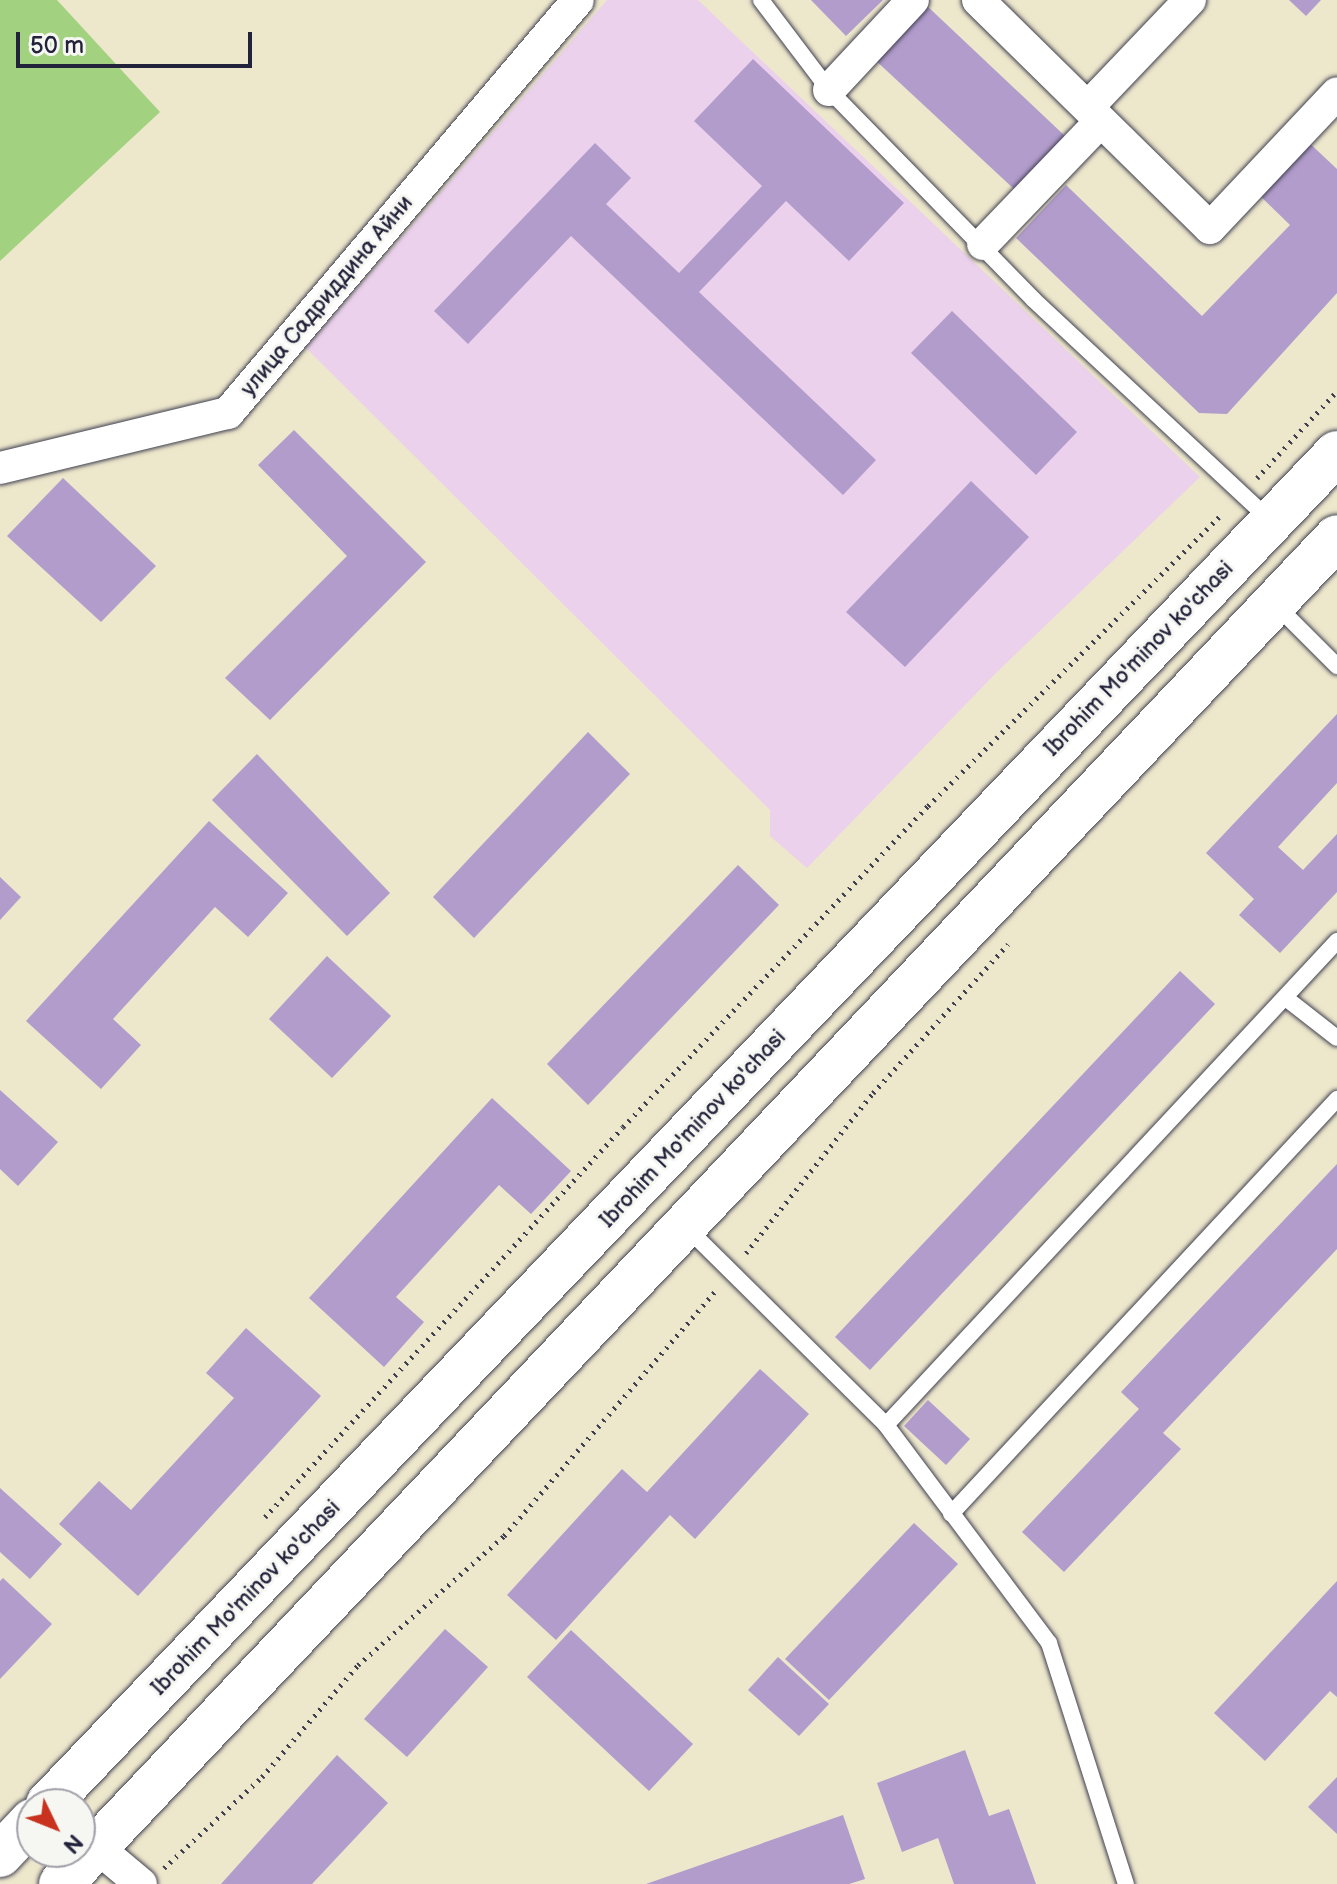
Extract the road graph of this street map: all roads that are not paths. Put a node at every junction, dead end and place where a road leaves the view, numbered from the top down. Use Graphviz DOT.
graph roads {
  1 [pos="578,0"];
  2 [pos="761,0"];
  3 [pos="913,0"];
  4 [pos="978,0"];
  5 [pos="1190,0"];
  6 [pos="829,90"];
  7 [pos="1337,93"];
  8 [pos="1094,114"];
  9 [pos="983,244"];
  10 [pos="1337,453"];
  11 [pos="0,468"];
  12 [pos="1257,507"];
  13 [pos="1337,537"];
  14 [pos="1273,603"];
  15 [pos="1337,666"];
  16 [pos="1337,941"];
  17 [pos="1287,999"];
  18 [pos="1337,1038"];
  19 [pos="1337,1099"];
  20 [pos="684,1225"];
  21 [pos="886,1425"];
  22 [pos="951,1514"];
  23 [pos="63,1788"];
  24 [pos="16,1838"];
  25 [pos="98,1848"];
  26 [pos="0,1855"];
  27 [pos="147,1880"];
  28 [pos="61,1884"];
  29 [pos="1126,1884"];
  1 -- 11 [label="street, улица Садриддина Айни"];
  2 -- 6 [label="lane"];
  3 -- 6 [label="street"];
  4 -- 8 [label="street"];
  5 -- 8 [label="street"];
  6 -- 9 [label="lane"];
  7 -- 8 [label="street"];
  8 -- 9 [label="street"];
  9 -- 12 [label="lane"];
  10 -- 12 [label="main road, Ibrohim Mo'minov ko'chasi"];
  12 -- 23 [label="main road, Ibrohim Mo'minov ko'chasi"];
  13 -- 14 [label="main road"];
  14 -- 15 [label="lane"];
  14 -- 20 [label="main road"];
  16 -- 17 [label="lane"];
  17 -- 18 [label="lane"];
  17 -- 21 [label="lane"];
  19 -- 22 [label="lane"];
  20 -- 21 [label="lane"];
  20 -- 25 [label="main road"];
  21 -- 22 [label="lane"];
  22 -- 29 [label="lane"];
  24 -- 26 [label="main road"];
  25 -- 27 [label="street"];
  25 -- 28 [label="main road"];
}
